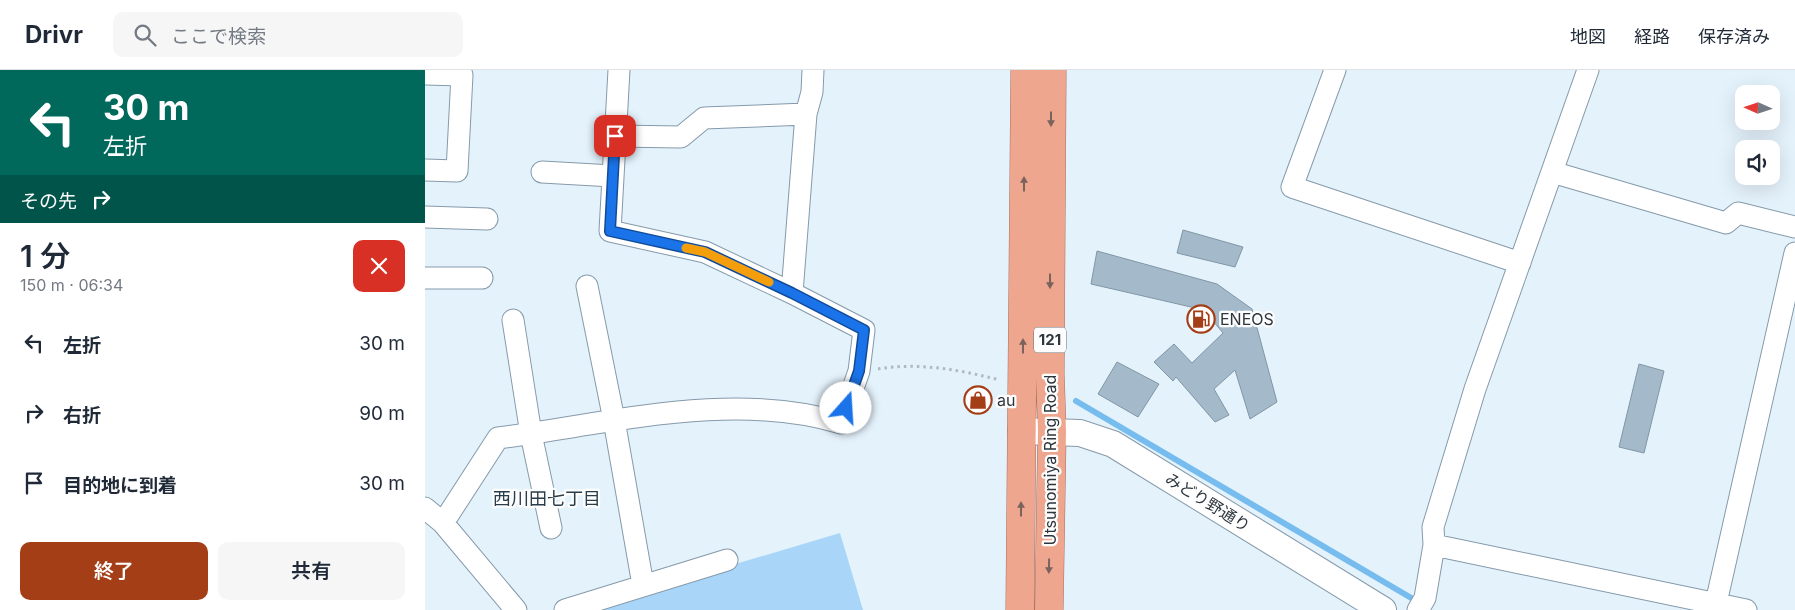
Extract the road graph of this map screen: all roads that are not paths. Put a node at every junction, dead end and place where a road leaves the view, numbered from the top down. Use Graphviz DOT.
graph roads {
  1 [pos="619,70"];
  2 [pos="813,70"];
  3 [pos="1025,70"];
  4 [pos="1052,70"];
  5 [pos="1335,70"];
  6 [pos="1588,70"];
  7 [pos="425,74"];
  8 [pos="806,114"];
  9 [pos="615,136"];
  10 [pos="425,170"];
  11 [pos="542,172"];
  12 [pos="1552,172"];
  13 [pos="613,176"];
  14 [pos="425,216"];
  15 [pos="487,219"];
  16 [pos="1795,227"];
  17 [pos="1795,253"];
  18 [pos="1520,263"];
  19 [pos="425,278"];
  20 [pos="481,278"];
  21 [pos="587,286"];
  22 [pos="792,293"];
  23 [pos="513,320"];
  24 [pos="614,420"];
  25 [pos="1021,431"];
  26 [pos="1052,431"];
  27 [pos="531,434"];
  28 [pos="425,508"];
  29 [pos="443,523"];
  30 [pos="551,528"];
  31 [pos="1434,544"];
  32 [pos="727,560"];
  33 [pos="643,585"];
  34 [pos="1717,603"];
  35 [pos="516,610"];
  36 [pos="565,610"];
  37 [pos="1020,610"];
  38 [pos="1049,610"];
  39 [pos="1383,610"];
  40 [pos="1418,610"];
  41 [pos="1746,610"];
  1 -- 9 [label="street"];
  2 -- 8 [label="street"];
  25 -- 3 [label="highway, Utsunomiya Ring Road / 121, one-way"];
  4 -- 26 [label="highway, Utsunomiya Ring Road / 121, one-way"];
  5 -- 18 [label="street"];
  6 -- 12 [label="street"];
  7 -- 10 [label="street"];
  8 -- 9 [label="street"];
  8 -- 22 [label="street"];
  9 -- 13 [label="street"];
  11 -- 13 [label="street"];
  12 -- 16 [label="street"];
  12 -- 18 [label="street"];
  13 -- 22 [label="street"];
  14 -- 15 [label="street"];
  17 -- 34 [label="street"];
  18 -- 31 [label="street"];
  19 -- 20 [label="street"];
  21 -- 24 [label="street"];
  22 -- 24 [label="street"];
  23 -- 27 [label="street"];
  24 -- 27 [label="street"];
  24 -- 33 [label="street"];
  25 -- 26 [label="street, みどり野通り"];
  37 -- 25 [label="highway, Utsunomiya Ring Road / 121, one-way"];
  26 -- 38 [label="highway, Utsunomiya Ring Road / 121, one-way"];
  26 -- 39 [label="street, みどり野通り"];
  27 -- 29 [label="street"];
  27 -- 30 [label="street"];
  28 -- 29 [label="street"];
  29 -- 35 [label="street"];
  31 -- 34 [label="street"];
  31 -- 40 [label="street"];
  32 -- 33 [label="street"];
  33 -- 36 [label="street"];
  34 -- 41 [label="street"];
}
